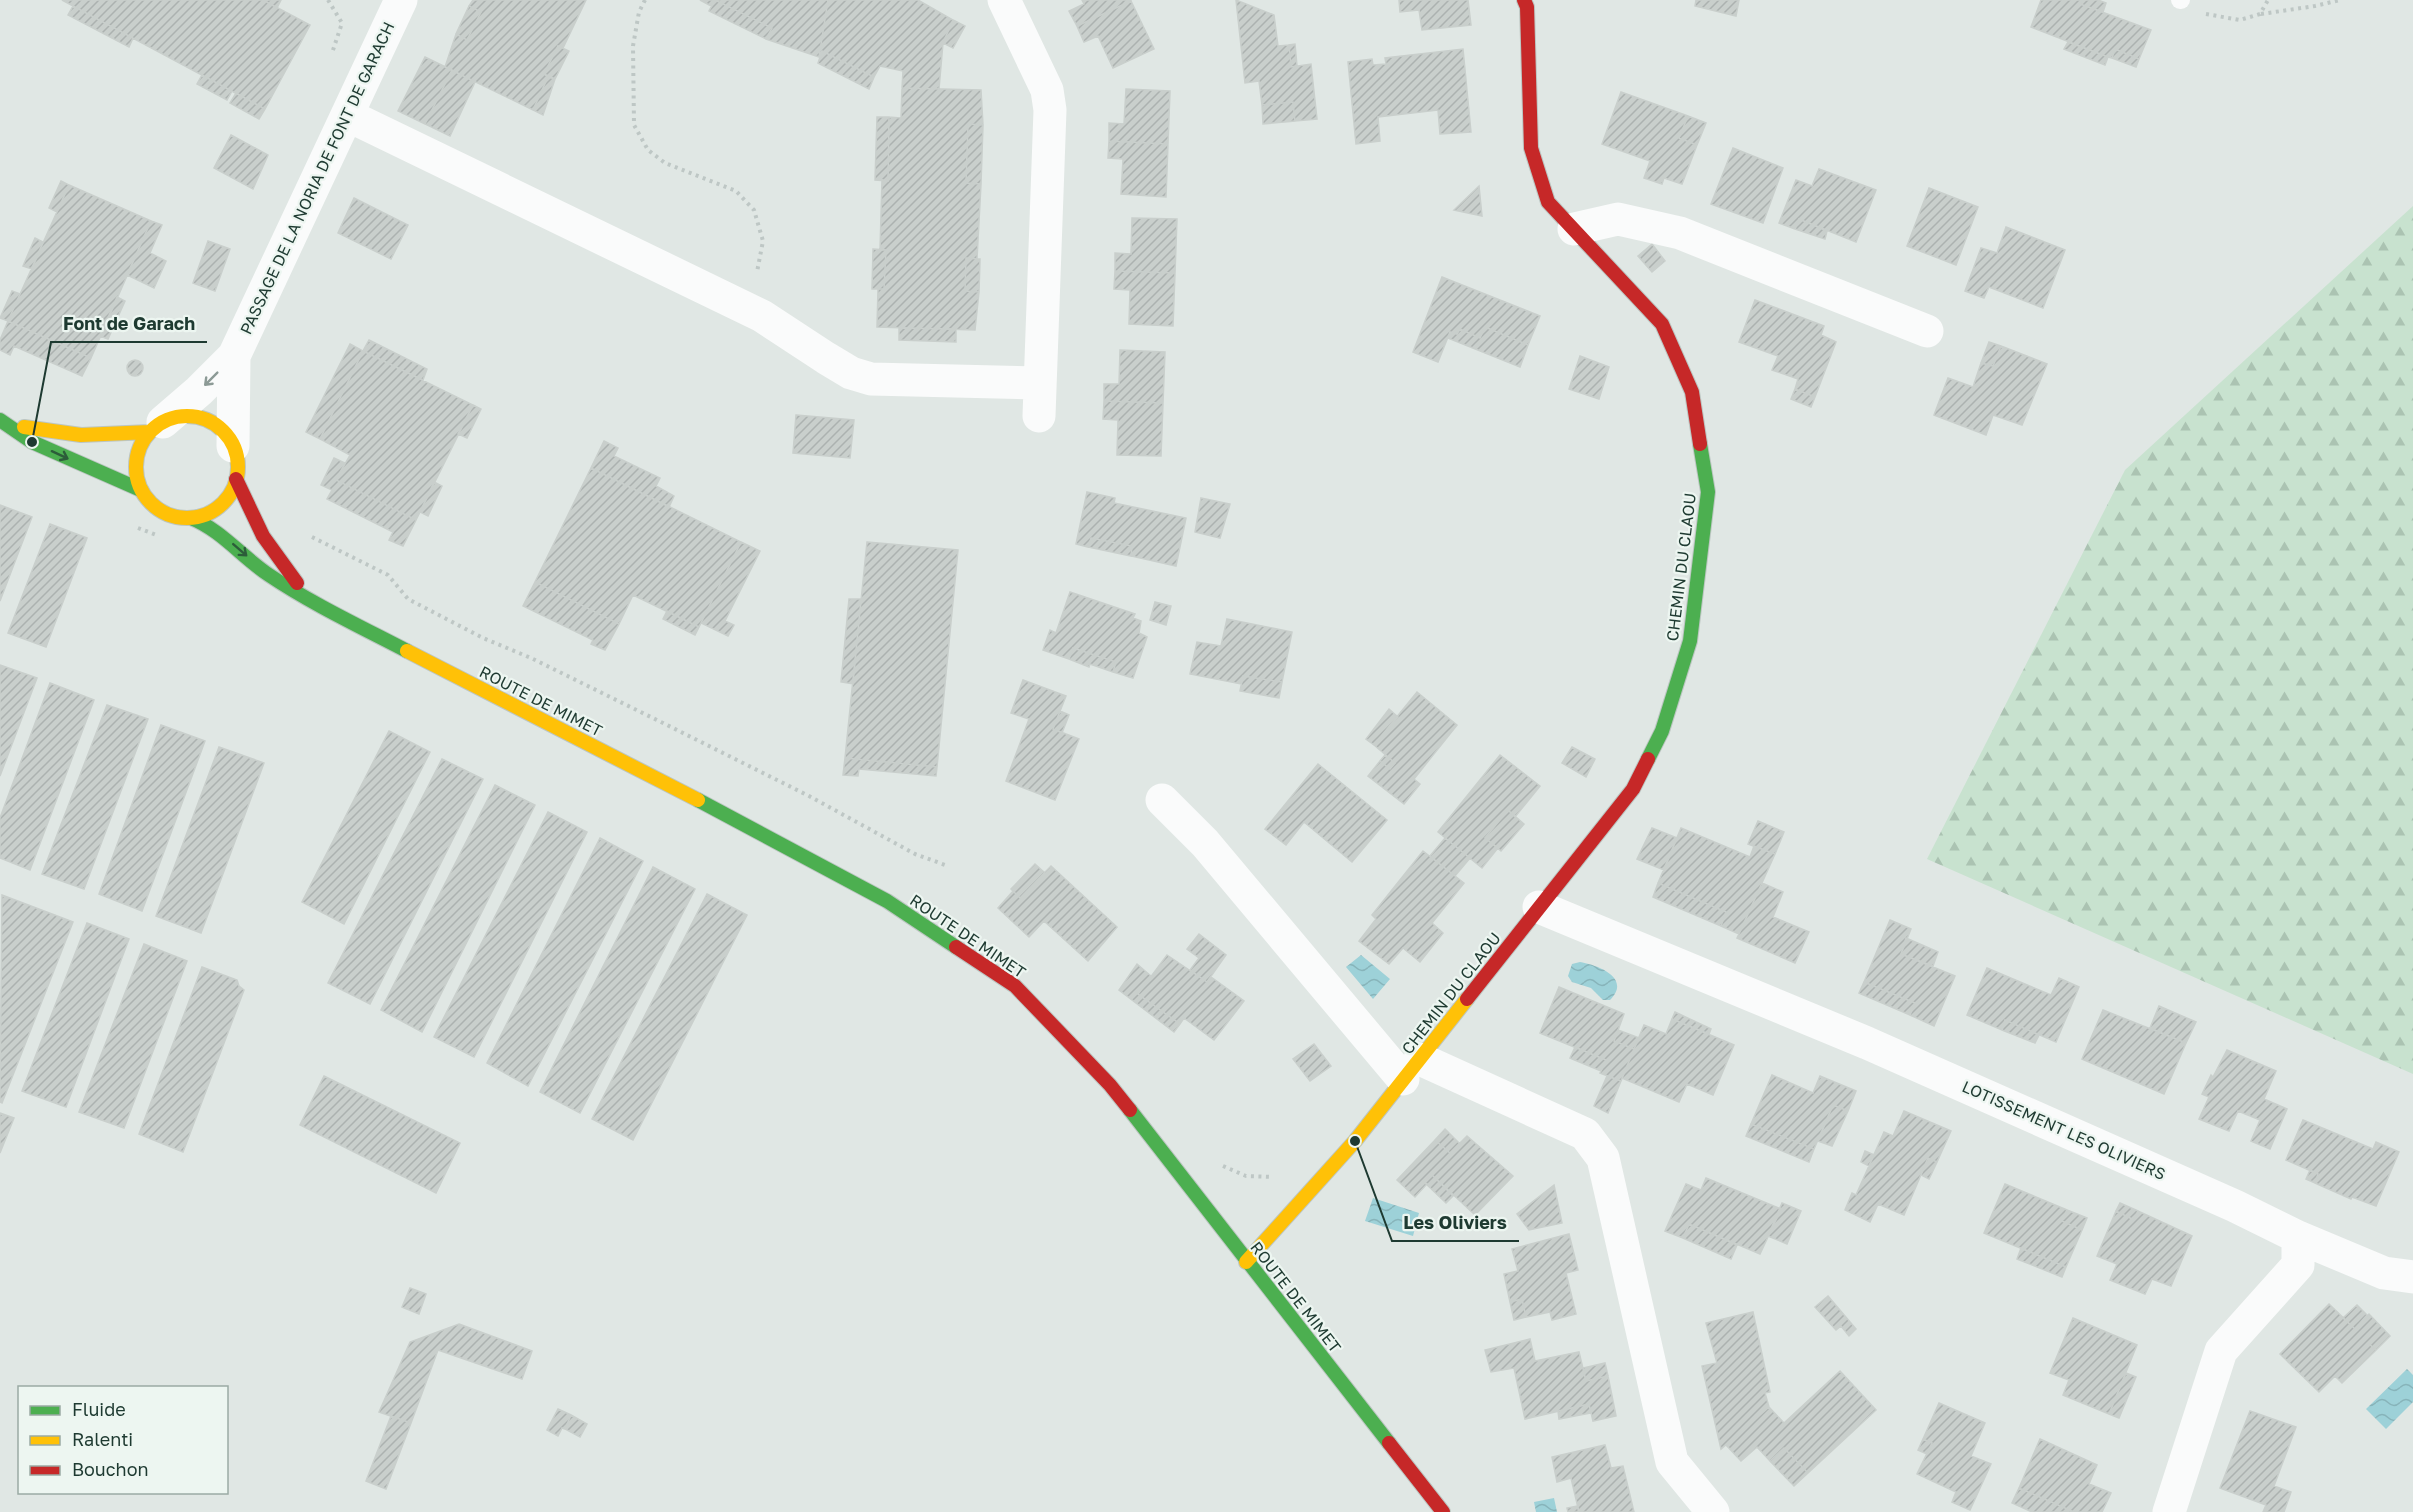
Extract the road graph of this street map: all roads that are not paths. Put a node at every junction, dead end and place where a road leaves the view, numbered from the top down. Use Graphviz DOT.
graph roads {
  1 [pos="401,0"];
  2 [pos="1004,0"];
  3 [pos="1524,0"];
  4 [pos="347,115"];
  5 [pos="1574,230"];
  6 [pos="1927,331"];
  7 [pos="234,356"];
  8 [pos="1040,384"];
  9 [pos="1039,416"];
  10 [pos="5,423"];
  11 [pos="156,427"];
  12 [pos="233,446"];
  13 [pos="236,479"];
  14 [pos="141,490"];
  15 [pos="191,518"];
  16 [pos="303,593"];
  17 [pos="1162,800"];
  18 [pos="1539,907"];
  19 [pos="1412,1069"];
  20 [pos="2298,1237"];
  21 [pos="1246,1262"];
  22 [pos="2413,1277"];
  23 [pos="1443,1512"];
  24 [pos="1713,1512"];
  25 [pos="2169,1512"];
  1 -- 4 [label="street, PASSAGE DE LA NORIA DE FONT DE GARACH"];
  2 -- 8 [label="street"];
  3 -- 5 [label="street, CHEMIN DU CLAOU"];
  4 -- 7 [label="street, PASSAGE DE LA NORIA DE FONT DE GARACH"];
  4 -- 8 [label="street"];
  5 -- 6 [label="street"];
  5 -- 18 [label="street, CHEMIN DU CLAOU"];
  7 -- 11 [label="street, PASSAGE DE LA NORIA DE FONT DE GARACH, one-way"];
  7 -- 12 [label="street, PASSAGE DE LA NORIA DE FONT DE GARACH"];
  8 -- 9 [label="street"];
  10 -- 11 [label="street"];
  10 -- 14 [label="street, one-way"];
  11 -- 12 [label="street"];
  11 -- 14 [label="street"];
  12 -- 13 [label="street"];
  13 -- 15 [label="street"];
  13 -- 16 [label="street, ROUTE DE MIMET"];
  14 -- 15 [label="street"];
  15 -- 16 [label="street, ROUTE DE MIMET, one-way"];
  16 -- 21 [label="street, ROUTE DE MIMET"];
  17 -- 19 [label="street"];
  18 -- 19 [label="street, CHEMIN DU CLAOU"];
  18 -- 20 [label="street, LOTISSEMENT LES OLIVIERS"];
  19 -- 21 [label="street, CHEMIN DU CLAOU"];
  19 -- 24 [label="street"];
  20 -- 22 [label="street, LOTISSEMENT LES OLIVIERS"];
  20 -- 25 [label="street"];
  21 -- 23 [label="street, ROUTE DE MIMET"];
}
